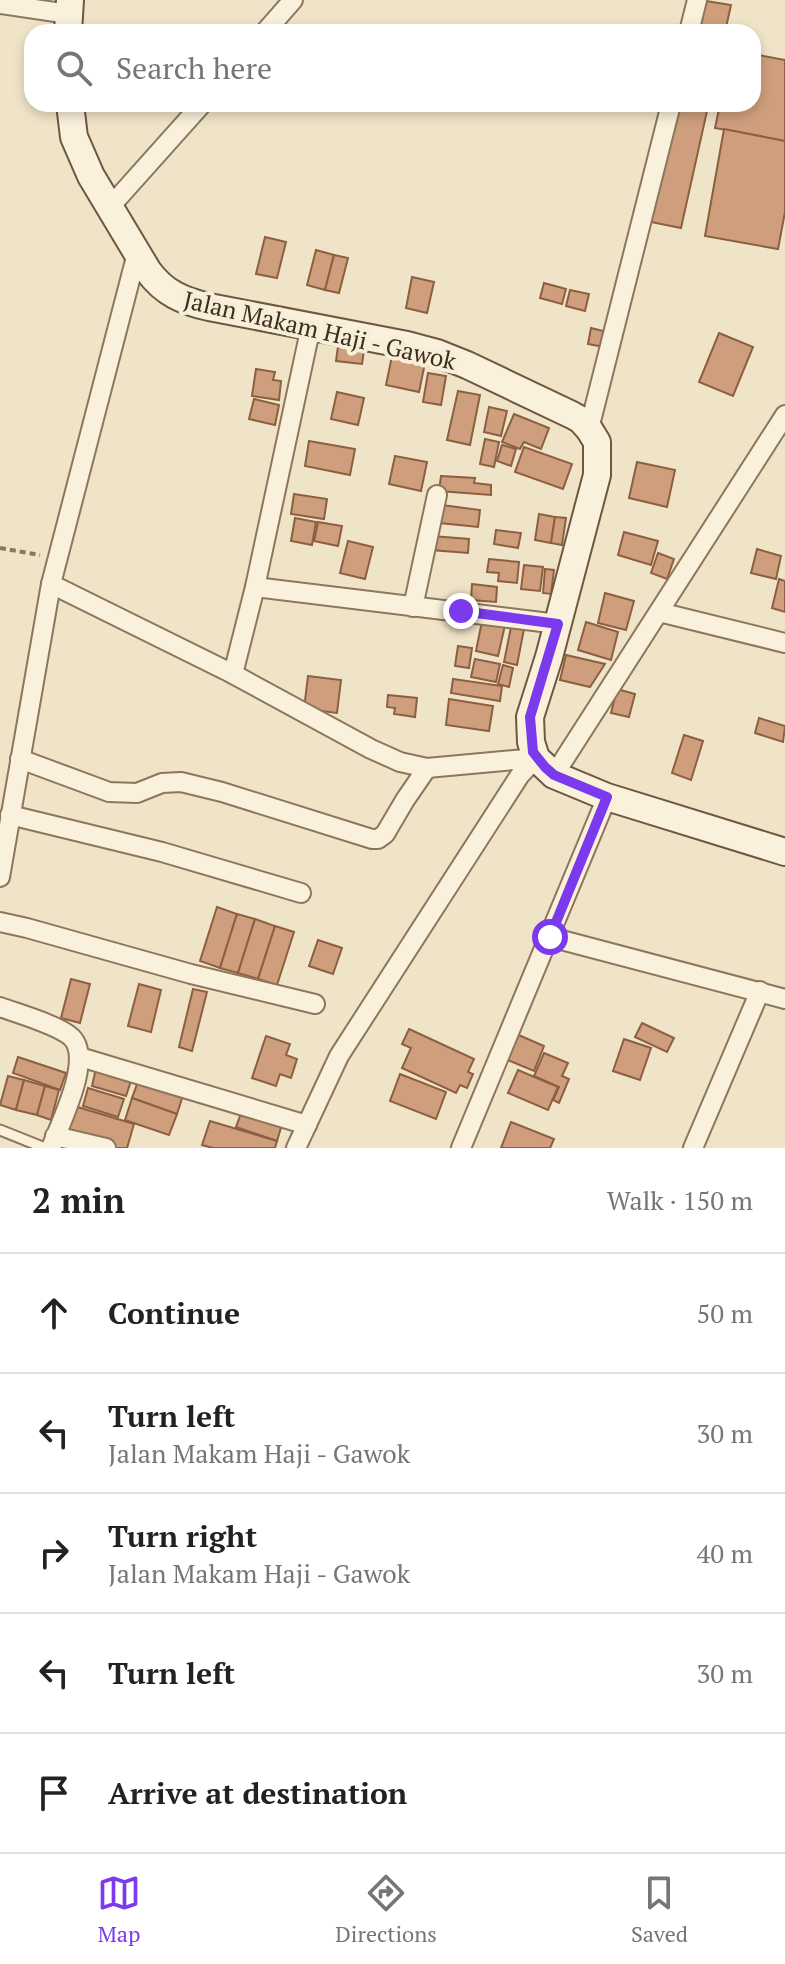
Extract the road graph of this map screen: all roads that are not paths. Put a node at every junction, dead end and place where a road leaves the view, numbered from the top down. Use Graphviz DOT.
graph roads {
  1 [pos="293,0"];
  2 [pos="697,0"];
  3 [pos="7,8"];
  4 [pos="69,15"];
  5 [pos="272,24"];
  6 [pos="691,24"];
  7 [pos="71,112"];
  8 [pos="195,112"];
  9 [pos="669,112"];
  10 [pos="109,208"];
  11 [pos="137,253"];
  12 [pos="311,326"];
  13 [pos="785,415"];
  14 [pos="589,429"];
  15 [pos="437,495"];
  16 [pos="51,584"];
  17 [pos="255,587"];
  18 [pos="413,607"];
  19 [pos="659,612"];
  20 [pos="558,624"];
  21 [pos="785,643"];
  22 [pos="233,674"];
  23 [pos="20,759"];
  24 [pos="545,766"];
  25 [pos="427,768"];
  26 [pos="607,797"];
  27 [pos="10,815"];
  28 [pos="785,852"];
  29 [pos="0,877"];
  30 [pos="301,893"];
  31 [pos="0,922"];
  32 [pos="550,937"];
  33 [pos="760,991"];
  34 [pos="785,999"];
  35 [pos="315,1004"];
  36 [pos="0,1007"];
  37 [pos="80,1057"];
  38 [pos="307,1125"];
  39 [pos="0,1130"];
  40 [pos="50,1144"];
  41 [pos="701,1146"];
  42 [pos="106,1148"];
  43 [pos="296,1148"];
  44 [pos="461,1148"];
  1 -- 5 [label="street"];
  2 -- 6 [label="street"];
  3 -- 4 [label="street"];
  7 -- 10 [label="street, Jalan Makam Haji - Gawok"];
  8 -- 10 [label="street"];
  9 -- 14 [label="street"];
  10 -- 11 [label="street, Jalan Makam Haji - Gawok"];
  11 -- 12 [label="street, Jalan Makam Haji - Gawok"];
  11 -- 16 [label="street"];
  12 -- 14 [label="street, Jalan Makam Haji - Gawok"];
  12 -- 17 [label="street"];
  13 -- 19 [label="street"];
  14 -- 20 [label="street"];
  15 -- 18 [label="street"];
  16 -- 22 [label="street"];
  16 -- 23 [label="street"];
  17 -- 18 [label="street"];
  17 -- 22 [label="street"];
  18 -- 20 [label="street"];
  19 -- 21 [label="street"];
  19 -- 24 [label="street"];
  20 -- 24 [label="street"];
  22 -- 25 [label="street"];
  23 -- 25 [label="street"];
  23 -- 27 [label="street"];
  24 -- 25 [label="street"];
  24 -- 26 [label="street"];
  24 -- 38 [label="street"];
  26 -- 28 [label="street"];
  26 -- 32 [label="street"];
  27 -- 29 [label="street"];
  27 -- 30 [label="street"];
  31 -- 35 [label="street"];
  32 -- 33 [label="street"];
  32 -- 44 [label="street"];
  33 -- 34 [label="street"];
  33 -- 41 [label="street"];
  36 -- 37 [label="street"];
  37 -- 38 [label="street"];
  37 -- 40 [label="street"];
  38 -- 43 [label="street"];
  39 -- 40 [label="lane"];
  40 -- 42 [label="street"];
}
